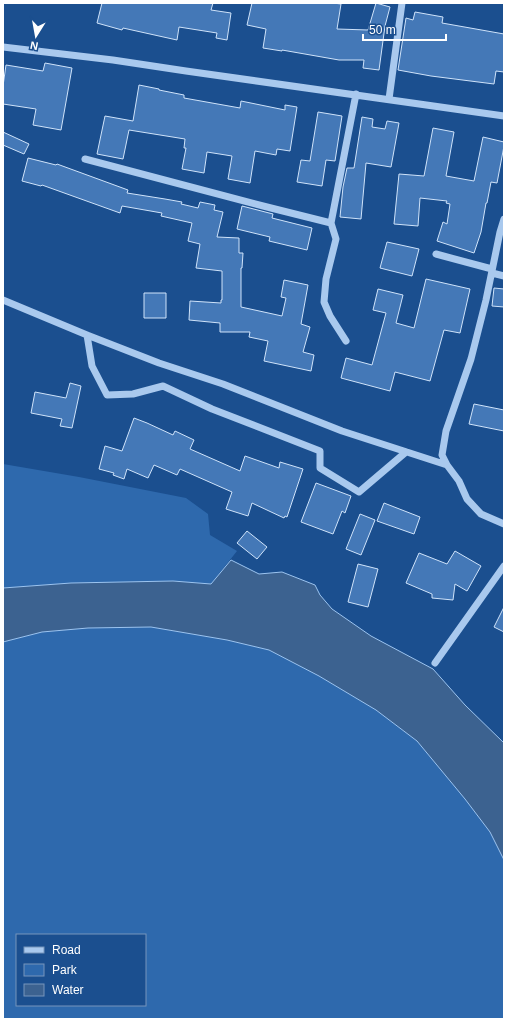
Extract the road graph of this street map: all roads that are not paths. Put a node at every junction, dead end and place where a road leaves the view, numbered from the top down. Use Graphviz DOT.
graph roads {
  1 [pos="402,3"];
  2 [pos="3,47"];
  3 [pos="356,94"];
  4 [pos="389,99"];
  5 [pos="504,116"];
  6 [pos="86,159"];
  7 [pos="504,219"];
  8 [pos="331,223"];
  9 [pos="436,254"];
  10 [pos="492,271"];
  11 [pos="504,276"];
  12 [pos="3,300"];
  13 [pos="87,335"];
  14 [pos="346,341"];
  15 [pos="406,452"];
  16 [pos="447,465"];
  17 [pos="504,524"];
  18 [pos="504,566"];
  19 [pos="435,663"];
  1 -- 4 [label="street"];
  2 -- 3 [label="street"];
  3 -- 4 [label="street"];
  3 -- 8 [label="street"];
  4 -- 5 [label="street"];
  6 -- 8 [label="street"];
  7 -- 10 [label="street"];
  8 -- 14 [label="street"];
  9 -- 10 [label="street"];
  10 -- 11 [label="street"];
  10 -- 16 [label="street"];
  12 -- 13 [label="street"];
  13 -- 15 [label="street"];
  13 -- 15 [label="street"];
  15 -- 16 [label="street"];
  16 -- 17 [label="street"];
  18 -- 19 [label="street"];
}
